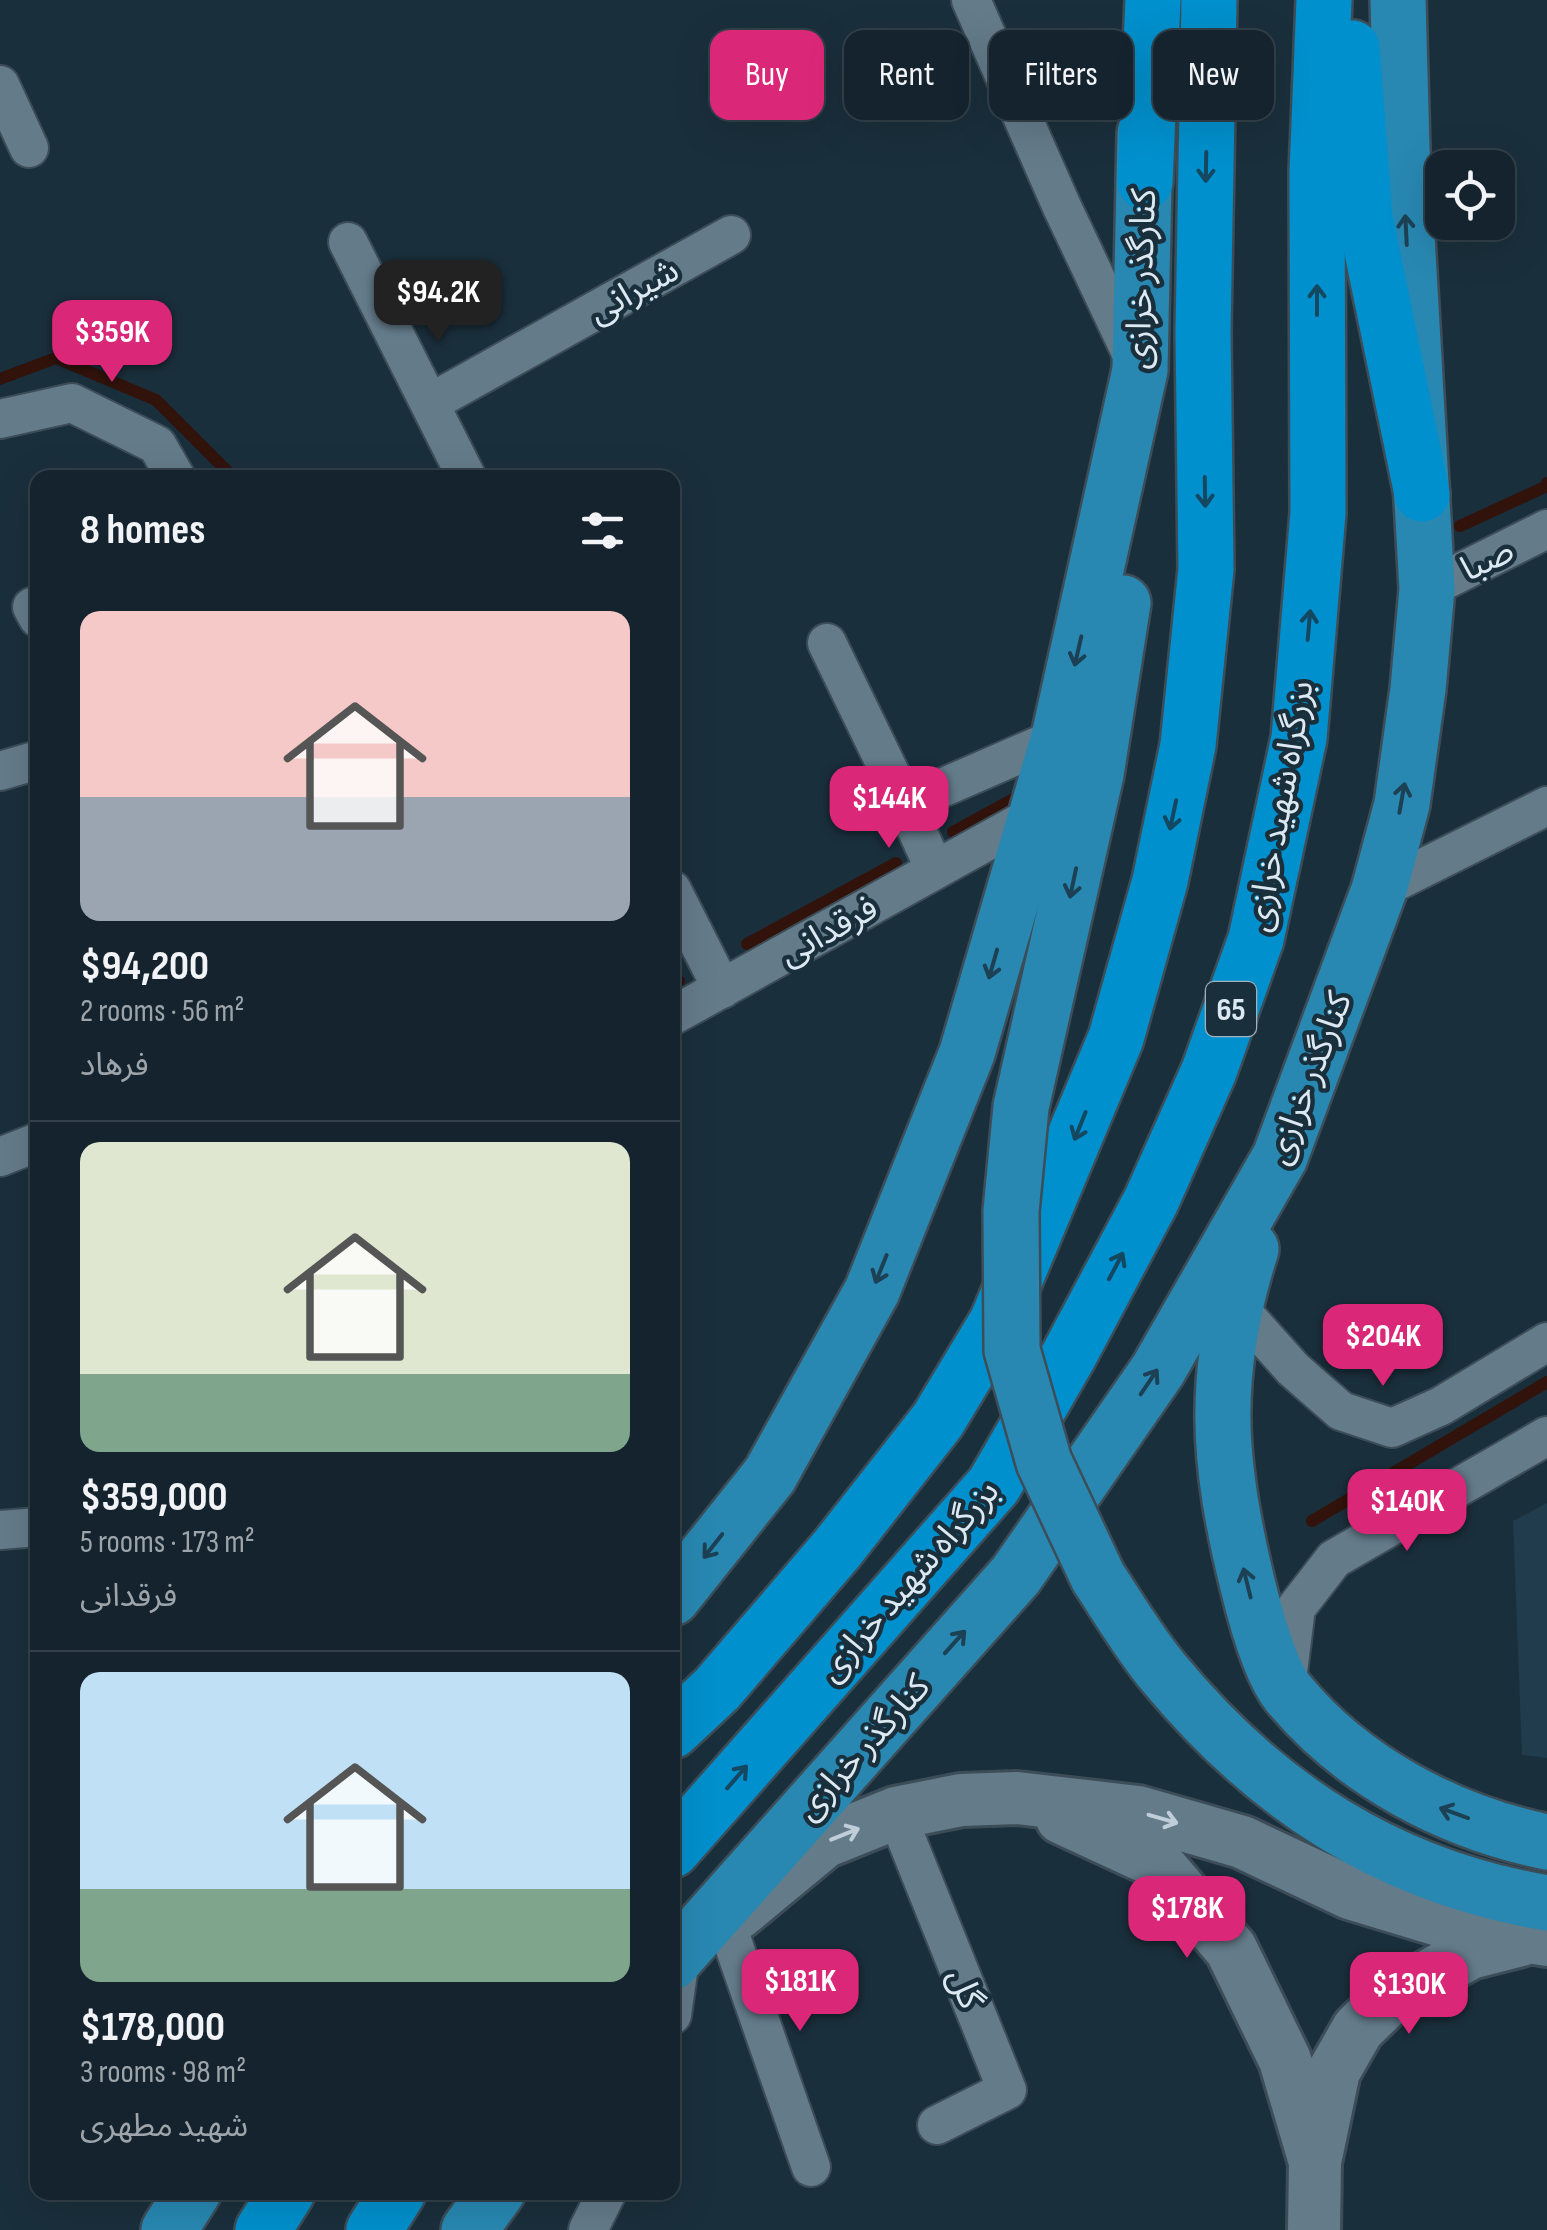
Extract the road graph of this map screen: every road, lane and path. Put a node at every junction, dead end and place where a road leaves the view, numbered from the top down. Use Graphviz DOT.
graph roads {
  1 [pos="971,0"];
  2 [pos="1149,0"];
  3 [pos="1209,0"];
  4 [pos="1324,0"];
  5 [pos="1348,0"];
  6 [pos="1398,0"];
  7 [pos="0,85"];
  8 [pos="28,148"];
  9 [pos="1144,182"];
  10 [pos="731,235"];
  11 [pos="348,242"];
  12 [pos="1140,370"];
  13 [pos="430,403"];
  14 [pos="0,418"];
  15 [pos="171,470"];
  16 [pos="463,470"];
  17 [pos="1422,494"];
  18 [pos="1547,529"];
  19 [pos="1427,588"];
  20 [pos="827,642"];
  21 [pos="1059,737"];
  22 [pos="30,762"];
  23 [pos="0,770"];
  24 [pos="905,804"];
  25 [pos="1547,806"];
  26 [pos="1036,814"];
  27 [pos="936,870"];
  28 [pos="1379,890"];
  29 [pos="680,906"];
  30 [pos="722,989"];
  31 [pos="680,1012"];
  32 [pos="30,1145"];
  33 [pos="0,1157"];
  34 [pos="1280,1157"];
  35 [pos="1234,1303"];
  36 [pos="1547,1342"];
  37 [pos="1547,1436"];
  38 [pos="30,1528"];
  39 [pos="0,1530"];
  40 [pos="680,1588"];
  41 [pos="1286,1690"];
  42 [pos="680,1724"];
  43 [pos="1018,1798"];
  44 [pos="896,1814"];
  45 [pos="680,1841"];
  46 [pos="1547,1842"];
  47 [pos="1543,1934"];
  48 [pos="693,1945"];
  49 [pos="680,1988"];
  50 [pos="937,2125"];
  51 [pos="1315,2162"];
  52 [pos="811,2168"];
  53 [pos="189,2200"];
  54 [pos="282,2200"];
  55 [pos="393,2200"];
  56 [pos="491,2200"];
  57 [pos="603,2200"];
  58 [pos="169,2230"];
  59 [pos="263,2230"];
  60 [pos="374,2230"];
  61 [pos="469,2230"];
  62 [pos="588,2230"];
  63 [pos="1314,2230"];
  1 -- 12 [label="street"];
  2 -- 9 [label="highway"];
  3 -- 42 [label="highway, بزرگراه شهید خرازی, one-way"];
  45 -- 4 [label="highway, بزرگراه شهید خرازی / 65, one-way"];
  5 -- 17 [label="highway"];
  17 -- 6 [label="main road, کنارگذر خرازی, one-way"];
  7 -- 8 [label="street"];
  9 -- 12 [label="main road, کنارگذر خرازی"];
  10 -- 13 [label="street, شیرانی"];
  11 -- 13 [label="street"];
  12 -- 21 [label="main road, کنارگذر خرازی, one-way"];
  12 -- 47 [label="main road, one-way, bridge"];
  13 -- 16 [label="street"];
  14 -- 15 [label="street"];
  17 -- 19 [label="main road, کنارگذر خرازی"];
  18 -- 19 [label="street, صبا"];
  28 -- 19 [label="main road, کنارگذر خرازی, one-way"];
  20 -- 24 [label="street"];
  21 -- 24 [label="street"];
  21 -- 26 [label="main road, کنارگذر خرازی"];
  22 -- 23 [label="street"];
  24 -- 27 [label="street"];
  25 -- 28 [label="street"];
  26 -- 27 [label="street, فرقدانی"];
  26 -- 40 [label="main road, کنارگذر خرازی, one-way"];
  27 -- 30 [label="street, فرقدانی"];
  28 -- 34 [label="main road, کنارگذر خرازی"];
  29 -- 30 [label="street"];
  30 -- 31 [label="street, فرقدانی"];
  32 -- 33 [label="street"];
  34 -- 35 [label="main road"];
  48 -- 34 [label="main road, کنارگذر خرازی, one-way"];
  35 -- 36 [label="street"];
  41 -- 35 [label="main road, one-way"];
  37 -- 41 [label="street"];
  38 -- 39 [label="street"];
  46 -- 41 [label="main road, one-way"];
  43 -- 44 [label="main road"];
  43 -- 47 [label="main road, one-way"];
  43 -- 51 [label="main road"];
  48 -- 44 [label="main road, one-way"];
  44 -- 50 [label="street, گل"];
  47 -- 51 [label="main road"];
  48 -- 49 [label="street"];
  48 -- 52 [label="street"];
  51 -- 63 [label="main road"];
  53 -- 58 [label="main road"];
  54 -- 59 [label="highway"];
  55 -- 60 [label="highway"];
  56 -- 61 [label="main road"];
  57 -- 62 [label="street"];
}
